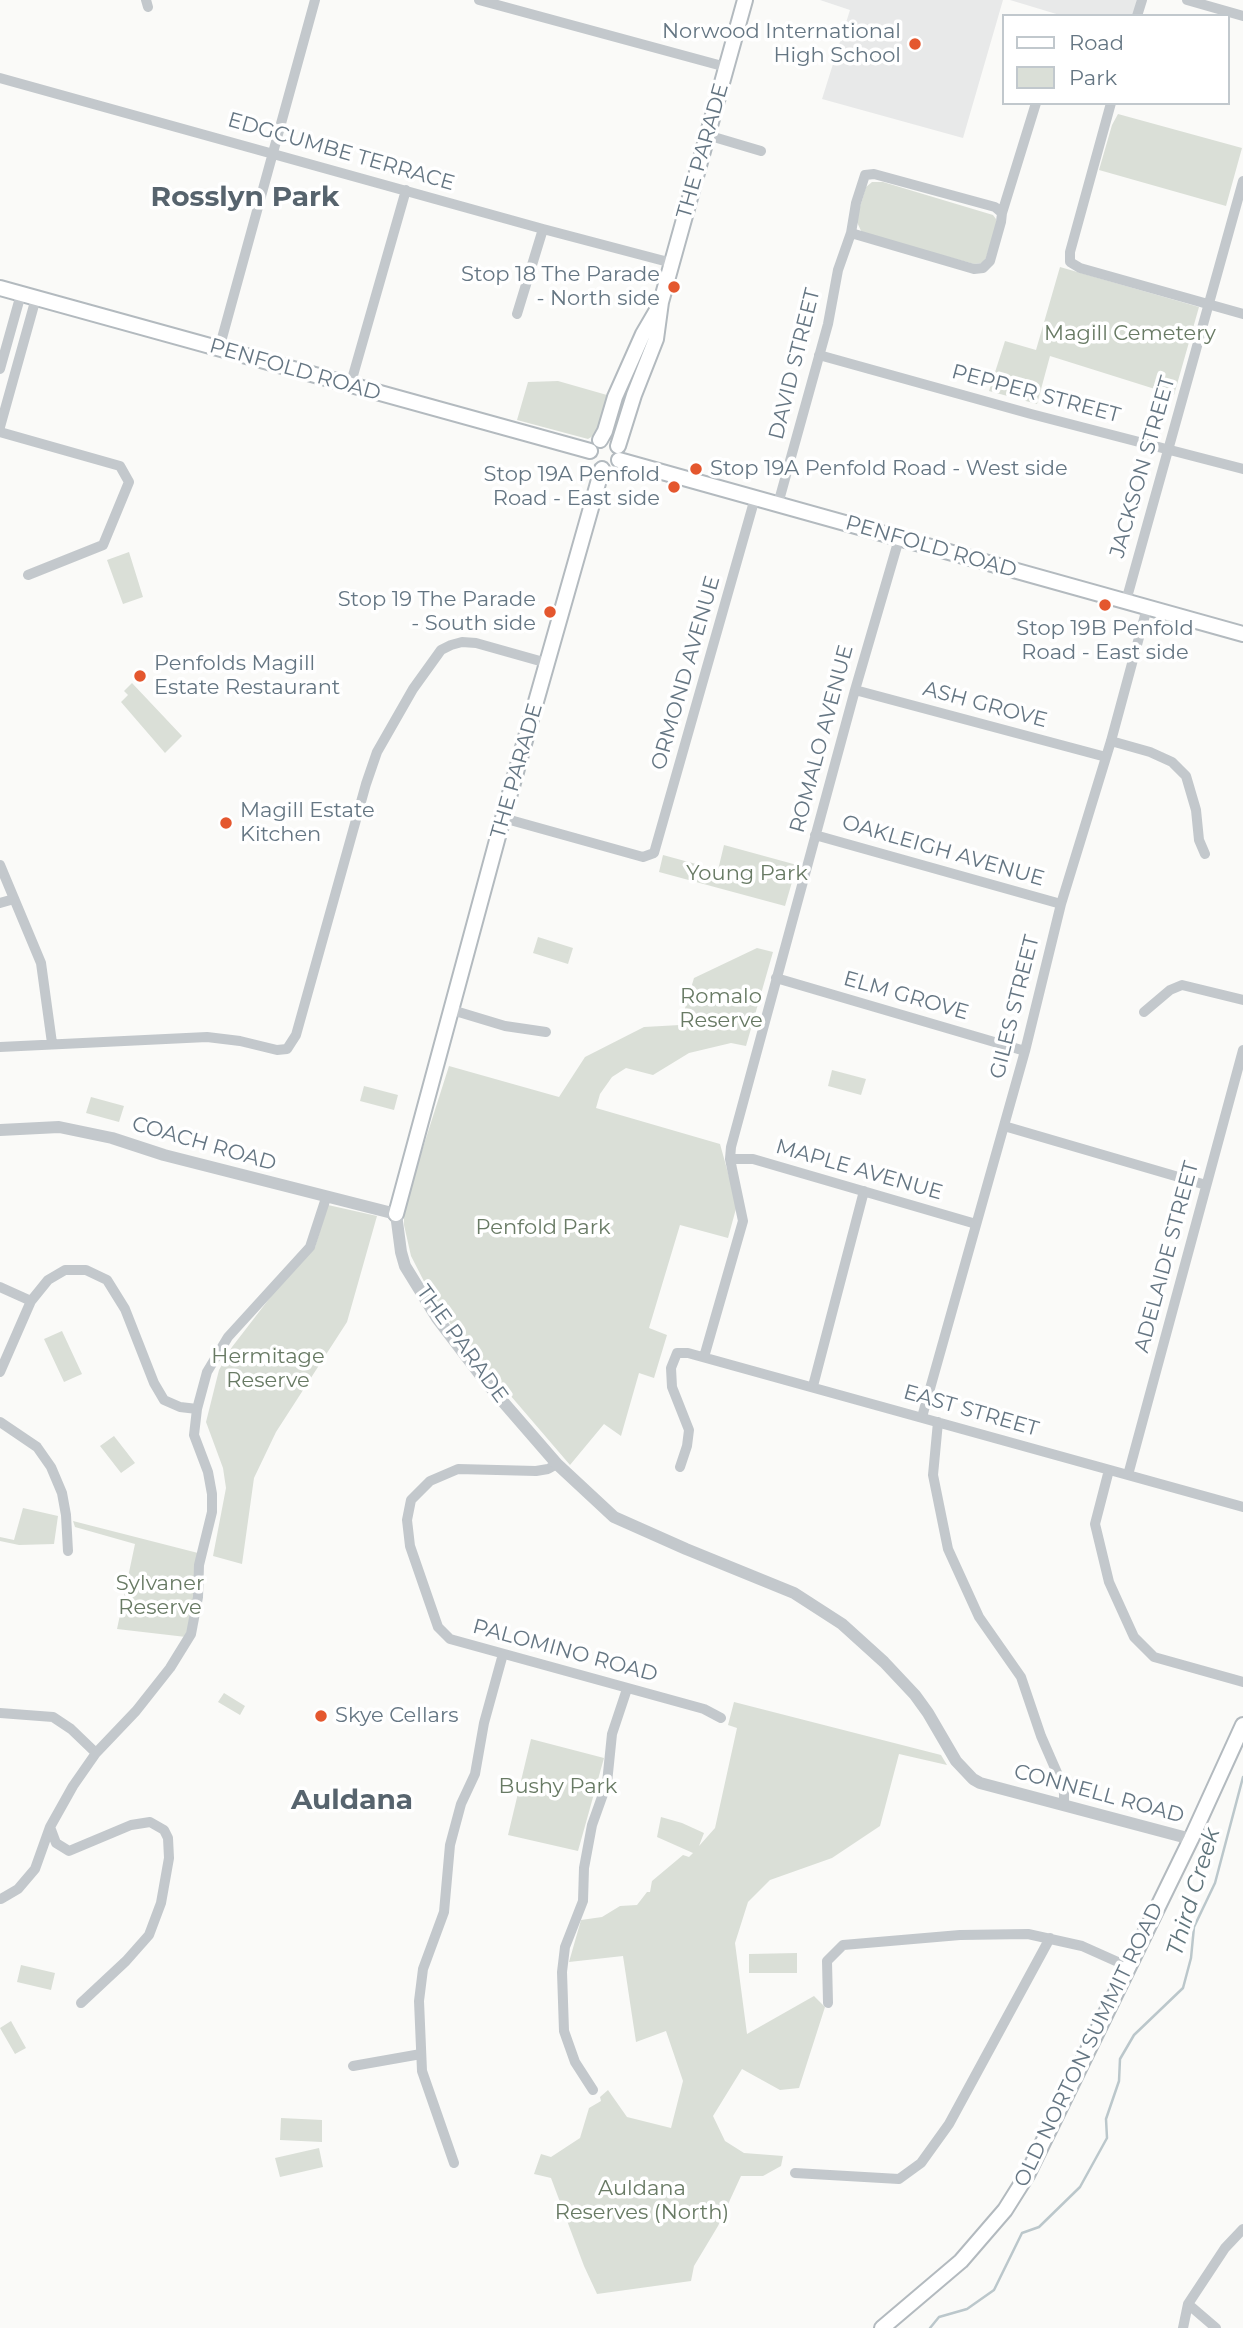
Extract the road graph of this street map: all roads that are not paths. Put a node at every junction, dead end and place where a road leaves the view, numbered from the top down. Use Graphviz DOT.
graph roads {
  1 [pos="315,0"];
  2 [pos="479,0"];
  3 [pos="745,0"];
  4 [pos="1187,0"];
  5 [pos="1243,16"];
  6 [pos="726,67"];
  7 [pos="0,78"];
  8 [pos="1035,105"];
  9 [pos="1110,105"];
  10 [pos="707,135"];
  11 [pos="761,151"];
  12 [pos="272,153"];
  13 [pos="1243,181"];
  14 [pos="406,190"];
  15 [pos="1002,213"];
  16 [pos="543,229"];
  17 [pos="851,233"];
  18 [pos="672,263"];
  19 [pos="0,288"];
  20 [pos="21,294"];
  21 [pos="36,298"];
  22 [pos="661,302"];
  23 [pos="1209,304"];
  24 [pos="517,314"];
  25 [pos="1243,314"];
  26 [pos="219,349"];
  27 [pos="819,355"];
  28 [pos="0,369"];
  29 [pos="350,386"];
  30 [pos="0,430"];
  31 [pos="600,440"];
  32 [pos="1168,448"];
  33 [pos="590,451"];
  34 [pos="618,453"];
  35 [pos="602,469"];
  36 [pos="1243,469"];
  37 [pos="755,498"];
  38 [pos="778,504"];
  39 [pos="899,538"];
  40 [pos="28,575"];
  41 [pos="1126,601"];
  42 [pos="1147,608"];
  43 [pos="1243,634"];
  44 [pos="547,663"];
  45 [pos="855,690"];
  46 [pos="1111,741"];
  47 [pos="1106,757"];
  48 [pos="503,818"];
  49 [pos="815,835"];
  50 [pos="1205,854"];
  51 [pos="0,865"];
  52 [pos="14,899"];
  53 [pos="0,904"];
  54 [pos="1060,904"];
  55 [pos="776,978"];
  56 [pos="1243,1000"];
  57 [pos="452,1010"];
  58 [pos="1144,1012"];
  59 [pos="546,1032"];
  60 [pos="52,1043"];
  61 [pos="0,1047"];
  62 [pos="1243,1050"];
  63 [pos="1025,1051"];
  64 [pos="1238,1084"];
  65 [pos="1004,1126"];
  66 [pos="0,1130"];
  67 [pos="730,1159"];
  68 [pos="1206,1185"];
  69 [pos="864,1191"];
  70 [pos="326,1198"];
  71 [pos="396,1214"];
  72 [pos="976,1224"];
  73 [pos="0,1287"];
  74 [pos="31,1301"];
  75 [pos="704,1357"];
  76 [pos="0,1372"];
  77 [pos="813,1386"];
  78 [pos="197,1409"];
  79 [pos="922,1417"];
  80 [pos="0,1422"];
  81 [pos="937,1422"];
  82 [pos="557,1464"];
  83 [pos="680,1467"];
  84 [pos="1109,1470"];
  85 [pos="1128,1475"];
  86 [pos="1243,1507"];
  87 [pos="68,1551"];
  88 [pos="503,1654"];
  89 [pos="1243,1682"];
  90 [pos="627,1689"];
  91 [pos="0,1713"];
  92 [pos="721,1718"];
  93 [pos="1243,1725"];
  94 [pos="96,1753"];
  95 [pos="996,1786"];
  96 [pos="1064,1805"];
  97 [pos="50,1827"];
  98 [pos="1191,1839"];
  99 [pos="1,1899"];
  100 [pos="1050,1938"];
  101 [pos="1129,1967"];
  102 [pos="81,2003"];
  103 [pos="828,2003"];
  104 [pos="421,2054"];
  105 [pos="353,2066"];
  106 [pos="593,2090"];
  107 [pos="454,2164"];
  108 [pos="795,2173"];
  109 [pos="1243,2229"];
  110 [pos="1188,2304"];
  111 [pos="882,2328"];
  112 [pos="1183,2328"];
  113 [pos="1216,2328"];
  1 -- 12 [label="street"];
  2 -- 6 [label="street"];
  3 -- 6 [label="main road, THE PARADE"];
  4 -- 5 [label="street"];
  6 -- 10 [label="main road, THE PARADE"];
  7 -- 12 [label="street, EDGCUMBE TERRACE"];
  8 -- 15 [label="street"];
  9 -- 23 [label="street"];
  10 -- 11 [label="street"];
  10 -- 18 [label="main road, THE PARADE"];
  12 -- 14 [label="street, EDGCUMBE TERRACE"];
  12 -- 26 [label="street"];
  13 -- 23 [label="street, JACKSON STREET"];
  14 -- 16 [label="street, EDGCUMBE TERRACE"];
  14 -- 29 [label="street"];
  15 -- 17 [label="street"];
  15 -- 17 [label="street, DAVID STREET"];
  16 -- 18 [label="street, EDGCUMBE TERRACE"];
  16 -- 24 [label="street"];
  17 -- 27 [label="street, DAVID STREET"];
  18 -- 22 [label="main road, THE PARADE"];
  19 -- 20 [label="main road, PENFOLD ROAD"];
  20 -- 21 [label="main road, PENFOLD ROAD"];
  20 -- 28 [label="street"];
  21 -- 26 [label="main road, PENFOLD ROAD"];
  21 -- 30 [label="street"];
  22 -- 31 [label="main road, THE PARADE"];
  22 -- 34 [label="main road, THE PARADE"];
  23 -- 25 [label="street"];
  23 -- 32 [label="street, JACKSON STREET"];
  26 -- 29 [label="main road, PENFOLD ROAD"];
  27 -- 32 [label="street, PEPPER STREET"];
  27 -- 38 [label="street, DAVID STREET"];
  29 -- 33 [label="main road, PENFOLD ROAD"];
  30 -- 40 [label="street"];
  31 -- 33 [label="main road"];
  31 -- 34 [label="main road"];
  32 -- 36 [label="street, PEPPER STREET"];
  32 -- 41 [label="street, JACKSON STREET"];
  33 -- 35 [label="main road"];
  34 -- 35 [label="main road"];
  34 -- 37 [label="main road, PENFOLD ROAD"];
  35 -- 44 [label="main road, THE PARADE"];
  37 -- 38 [label="main road, PENFOLD ROAD"];
  37 -- 48 [label="street, ORMOND AVENUE"];
  38 -- 39 [label="main road, PENFOLD ROAD"];
  39 -- 41 [label="main road, PENFOLD ROAD"];
  39 -- 45 [label="street, ROMALO AVENUE"];
  41 -- 42 [label="main road, PENFOLD ROAD"];
  42 -- 43 [label="main road, PENFOLD ROAD"];
  42 -- 46 [label="street, GILES STREET"];
  44 -- 48 [label="main road, THE PARADE"];
  44 -- 60 [label="street"];
  45 -- 47 [label="street, ASH GROVE"];
  45 -- 49 [label="street, ROMALO AVENUE"];
  46 -- 47 [label="street, GILES STREET"];
  46 -- 50 [label="street"];
  47 -- 54 [label="street, GILES STREET"];
  48 -- 57 [label="main road, THE PARADE"];
  49 -- 54 [label="street, OAKLEIGH AVENUE"];
  49 -- 55 [label="street, ROMALO AVENUE"];
  51 -- 52 [label="street"];
  52 -- 53 [label="street"];
  52 -- 60 [label="street"];
  54 -- 63 [label="street, GILES STREET"];
  55 -- 63 [label="street, ELM GROVE"];
  55 -- 67 [label="street, ROMALO AVENUE"];
  56 -- 58 [label="street"];
  57 -- 59 [label="street"];
  57 -- 71 [label="main road, THE PARADE"];
  60 -- 61 [label="street"];
  62 -- 64 [label="street, ADELAIDE STREET"];
  63 -- 65 [label="street, GILES STREET"];
  64 -- 68 [label="street, ADELAIDE STREET"];
  65 -- 68 [label="street"];
  65 -- 72 [label="street, GILES STREET"];
  66 -- 70 [label="street, COACH ROAD"];
  67 -- 69 [label="street, MAPLE AVENUE"];
  67 -- 75 [label="street, ROMALO AVENUE"];
  68 -- 85 [label="street, ADELAIDE STREET"];
  69 -- 72 [label="street, MAPLE AVENUE"];
  69 -- 77 [label="street"];
  70 -- 71 [label="street, COACH ROAD"];
  70 -- 78 [label="street"];
  71 -- 82 [label="street, THE PARADE"];
  72 -- 79 [label="street, GILES STREET"];
  73 -- 74 [label="street"];
  74 -- 76 [label="street"];
  74 -- 78 [label="street"];
  75 -- 77 [label="street, EAST STREET"];
  75 -- 83 [label="street, EAST STREET"];
  77 -- 79 [label="street, EAST STREET"];
  78 -- 94 [label="street"];
  79 -- 81 [label="street, EAST STREET"];
  80 -- 87 [label="street"];
  81 -- 84 [label="street, EAST STREET"];
  81 -- 96 [label="street"];
  82 -- 88 [label="street, PALOMINO ROAD"];
  82 -- 95 [label="street, THE PARADE"];
  84 -- 85 [label="street, EAST STREET"];
  84 -- 89 [label="street"];
  85 -- 86 [label="street, EAST STREET"];
  88 -- 90 [label="street, PALOMINO ROAD"];
  88 -- 104 [label="street"];
  90 -- 92 [label="street, PALOMINO ROAD"];
  90 -- 106 [label="street"];
  91 -- 94 [label="street"];
  93 -- 98 [label="main road, OLD NORTON SUMMIT ROAD"];
  94 -- 97 [label="street"];
  95 -- 96 [label="street, CONNELL ROAD"];
  96 -- 98 [label="street, CONNELL ROAD"];
  97 -- 99 [label="street"];
  97 -- 102 [label="street"];
  98 -- 101 [label="main road, OLD NORTON SUMMIT ROAD"];
  100 -- 101 [label="street"];
  100 -- 103 [label="street"];
  100 -- 108 [label="street"];
  101 -- 111 [label="main road, OLD NORTON SUMMIT ROAD"];
  104 -- 105 [label="street"];
  104 -- 107 [label="street"];
  109 -- 110 [label="street"];
  110 -- 112 [label="street"];
  110 -- 113 [label="street"];
}
